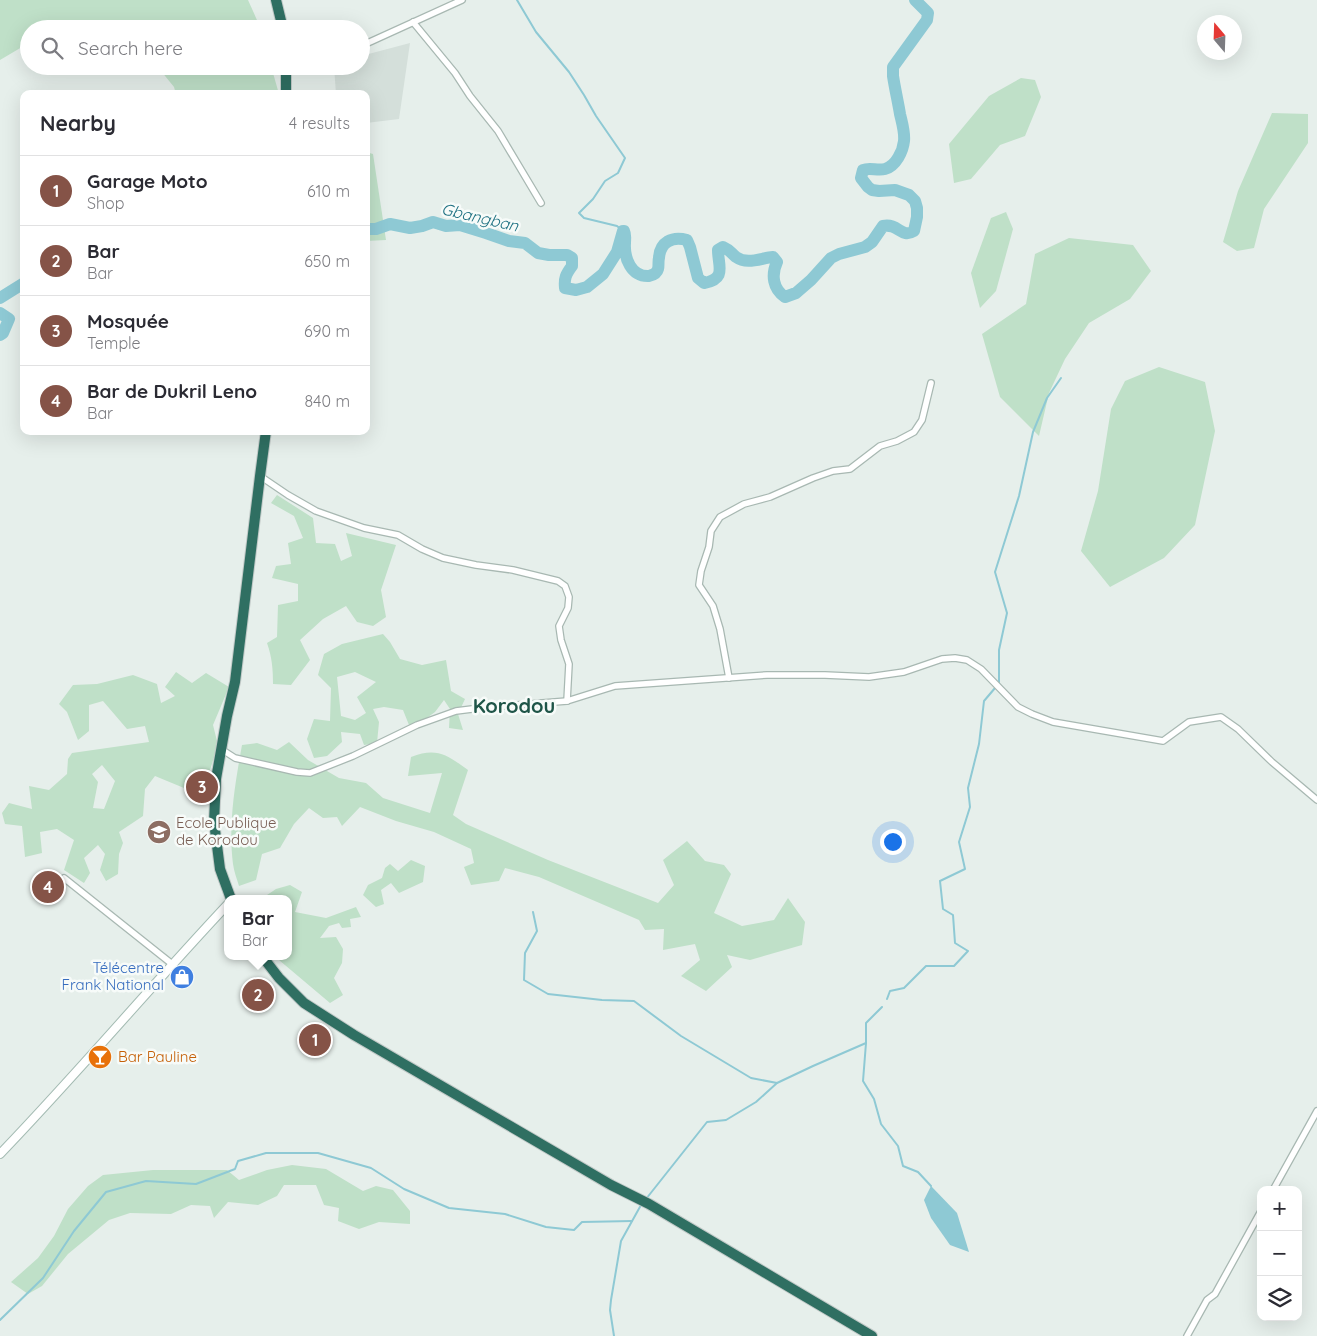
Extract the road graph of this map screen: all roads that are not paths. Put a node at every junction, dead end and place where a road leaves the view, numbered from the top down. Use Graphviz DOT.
graph roads {
  1 [pos="276,0"];
  2 [pos="462,0"];
  3 [pos="281,20"];
  4 [pos="413,22"];
  5 [pos="370,42"];
  6 [pos="286,75"];
  7 [pos="286,90"];
  8 [pos="541,203"];
  9 [pos="931,383"];
  10 [pos="265,435"];
  11 [pos="260,476"];
  12 [pos="729,678"];
  13 [pos="567,701"];
  14 [pos="221,749"];
  15 [pos="1317,800"];
  16 [pos="64,878"];
  17 [pos="230,895"];
  18 [pos="224,908"];
  19 [pos="265,960"];
  20 [pos="172,964"];
  21 [pos="1317,1111"];
  22 [pos="0,1154"];
  23 [pos="1275,1186"];
  24 [pos="1257,1218"];
  25 [pos="872,1336"];
  26 [pos="1187,1336"];
  1 -- 3 [label="highway"];
  2 -- 4 [label="street"];
  4 -- 5 [label="street"];
  4 -- 8 [label="street"];
  6 -- 7 [label="highway"];
  9 -- 12 [label="street"];
  10 -- 11 [label="highway"];
  11 -- 13 [label="street"];
  11 -- 14 [label="highway"];
  12 -- 13 [label="street"];
  12 -- 15 [label="street"];
  13 -- 14 [label="street"];
  14 -- 17 [label="highway"];
  16 -- 20 [label="street"];
  18 -- 20 [label="street"];
  19 -- 25 [label="highway"];
  20 -- 22 [label="street"];
  21 -- 23 [label="street"];
  24 -- 26 [label="street"];
}
